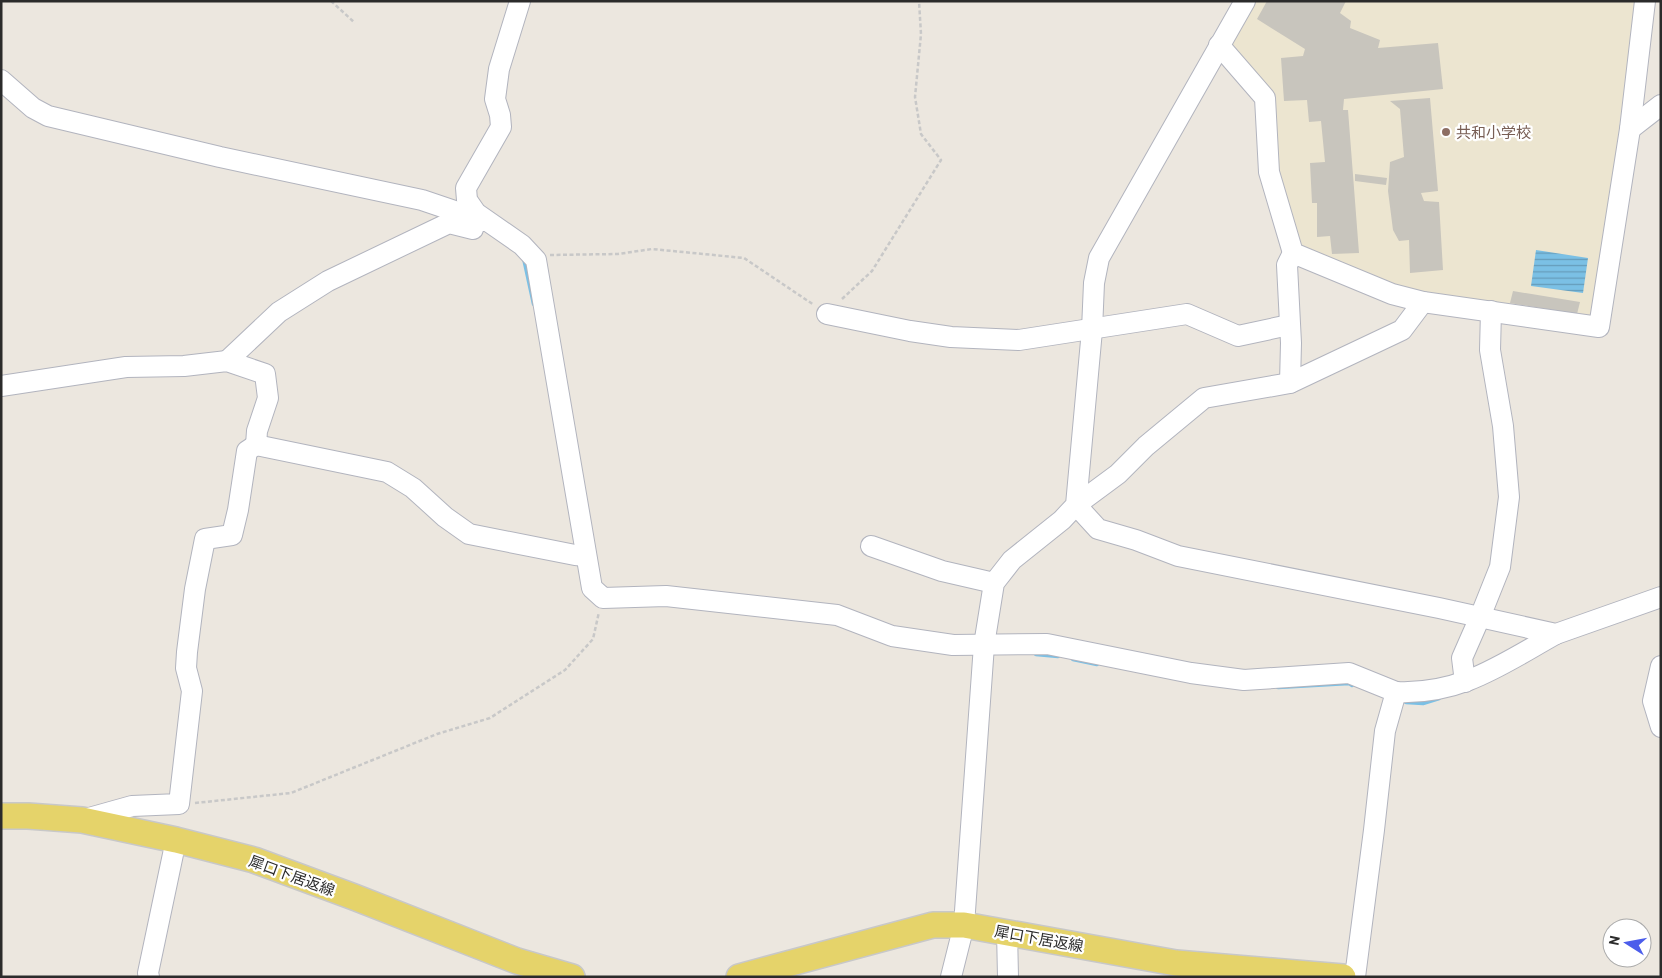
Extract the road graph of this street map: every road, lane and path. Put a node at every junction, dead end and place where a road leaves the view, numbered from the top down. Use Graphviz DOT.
graph roads {
  1 [pos="331,1"];
  2 [pos="520,1"];
  3 [pos="919,1"];
  4 [pos="1245,1"];
  5 [pos="1644,1"];
  6 [pos="355,23"];
  7 [pos="1220,45"];
  8 [pos="1,80"];
  9 [pos="1661,105"];
  10 [pos="1630,129"];
  11 [pos="496,226"];
  12 [pos="1293,253"];
  13 [pos="531,255"];
  14 [pos="1423,302"];
  15 [pos="1492,312"];
  16 [pos="827,314"];
  17 [pos="1289,325"];
  18 [pos="1092,330"];
  19 [pos="227,361"];
  20 [pos="1290,383"];
  21 [pos="1,386"];
  22 [pos="256,445"];
  23 [pos="1076,505"];
  24 [pos="870,546"];
  25 [pos="580,555"];
  26 [pos="994,584"];
  27 [pos="1661,597"];
  28 [pos="602,598"];
  29 [pos="1480,617"];
  30 [pos="1556,634"];
  31 [pos="984,645"];
  32 [pos="1661,666"];
  33 [pos="1465,682"];
  34 [pos="1396,692"];
  35 [pos="1661,727"];
  36 [pos="179,804"];
  37 [pos="1,816"];
  38 [pos="82,820"];
  39 [pos="176,840"];
  40 [pos="964,925"];
  41 [pos="1007,931"];
  42 [pos="149,977"];
  43 [pos="572,977"];
  44 [pos="739,977"];
  45 [pos="951,977"];
  46 [pos="1008,977"];
  47 [pos="1343,977"];
  48 [pos="1355,977"];
  1 -- 6 [label="path"];
  2 -- 11 [label="street"];
  3 -- 16 [label="path"];
  4 -- 7 [label="street"];
  5 -- 10 [label="street"];
  7 -- 12 [label="street"];
  7 -- 18 [label="street"];
  8 -- 11 [label="street"];
  9 -- 10 [label="street"];
  10 -- 15 [label="street"];
  11 -- 13 [label="street"];
  11 -- 19 [label="street"];
  12 -- 14 [label="street"];
  12 -- 17 [label="street"];
  13 -- 16 [label="path"];
  13 -- 25 [label="street"];
  14 -- 15 [label="street"];
  14 -- 20 [label="street"];
  15 -- 29 [label="street"];
  16 -- 18 [label="street"];
  17 -- 18 [label="street"];
  17 -- 20 [label="street"];
  18 -- 23 [label="street"];
  19 -- 21 [label="street"];
  19 -- 22 [label="street"];
  20 -- 23 [label="street"];
  22 -- 25 [label="street"];
  22 -- 36 [label="street"];
  23 -- 26 [label="street"];
  23 -- 29 [label="street"];
  24 -- 26 [label="street"];
  25 -- 28 [label="street"];
  26 -- 31 [label="street"];
  27 -- 30 [label="street"];
  28 -- 31 [label="street"];
  28 -- 36 [label="path"];
  29 -- 30 [label="street"];
  29 -- 33 [label="street"];
  30 -- 33 [label="street"];
  31 -- 34 [label="street"];
  31 -- 40 [label="street"];
  32 -- 35 [label="street"];
  33 -- 34 [label="street"];
  34 -- 48 [label="street"];
  36 -- 38 [label="street"];
  37 -- 38 [label="main road, 犀口下居返線"];
  38 -- 39 [label="main road, 犀口下居返線"];
  39 -- 42 [label="street"];
  39 -- 43 [label="main road, 犀口下居返線"];
  40 -- 41 [label="main road, 犀口下居返線"];
  40 -- 44 [label="main road, 犀口下居返線"];
  40 -- 45 [label="street"];
  41 -- 46 [label="street"];
  41 -- 47 [label="main road, 犀口下居返線"];
}
